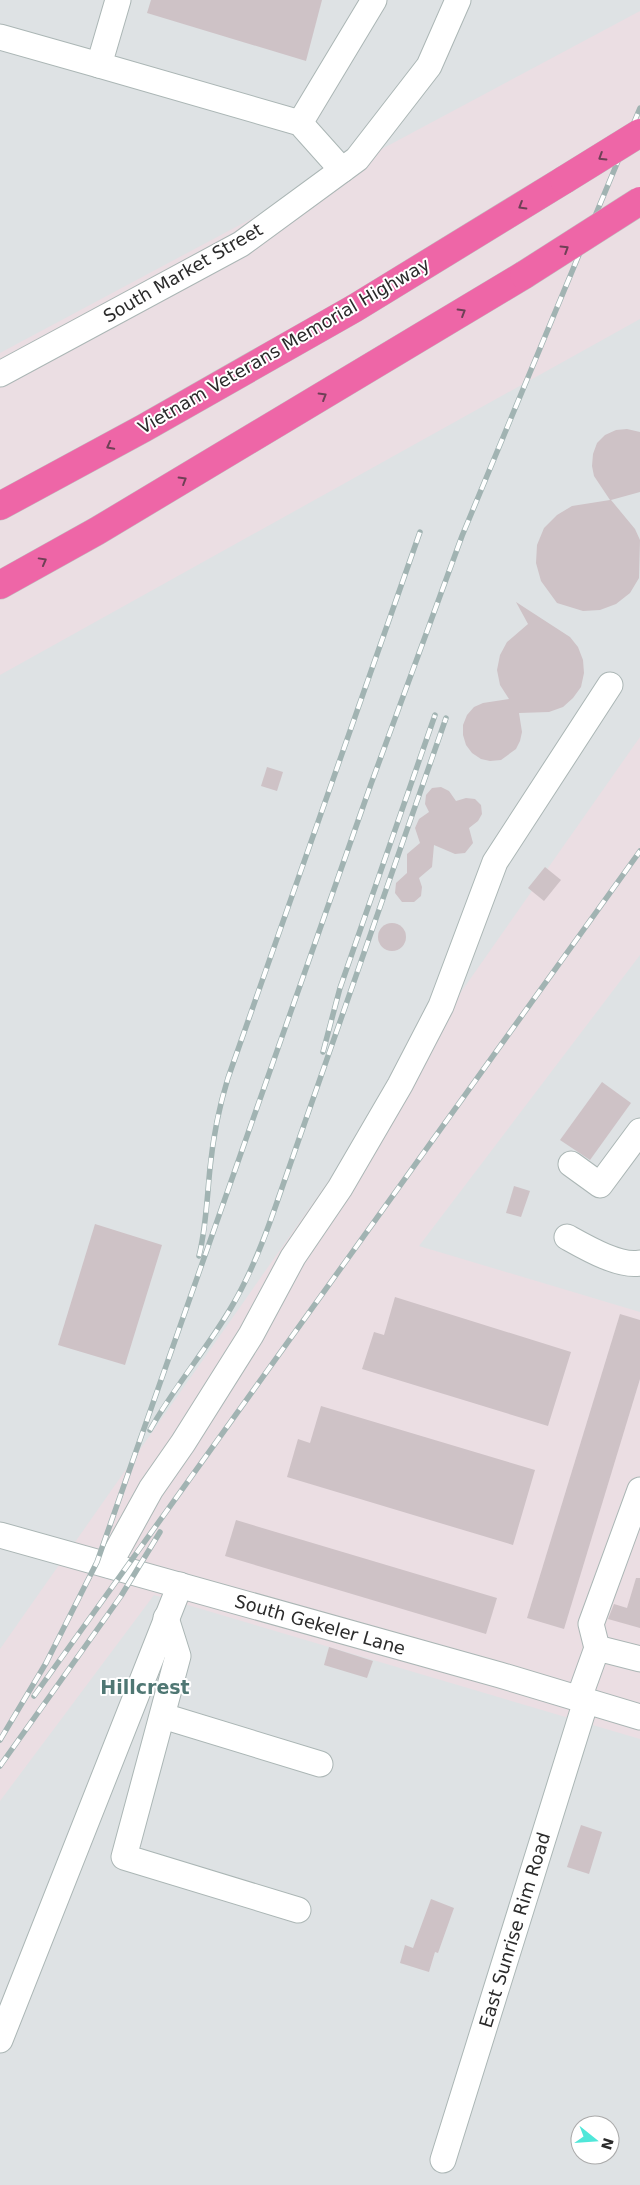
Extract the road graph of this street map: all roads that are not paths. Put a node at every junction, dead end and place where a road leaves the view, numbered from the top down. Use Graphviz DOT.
graph roads {
  1 [pos="118,0"];
  2 [pos="374,0"];
  3 [pos="458,0"];
  4 [pos="0,37"];
  5 [pos="99,64"];
  6 [pos="300,124"];
  7 [pos="640,133"];
  8 [pos="350,164"];
  9 [pos="640,201"];
  10 [pos="0,374"];
  11 [pos="0,506"];
  12 [pos="0,585"];
  13 [pos="610,685"];
  14 [pos="640,1131"];
  15 [pos="571,1164"];
  16 [pos="566,1237"];
  17 [pos="640,1263"];
  18 [pos="639,1498"];
  19 [pos="0,1535"];
  20 [pos="109,1565"];
  21 [pos="180,1585"];
  22 [pos="166,1618"];
  23 [pos="597,1648"];
  24 [pos="640,1659"];
  25 [pos="583,1699"];
  26 [pos="163,1716"];
  27 [pos="640,1717"];
  28 [pos="320,1764"];
  29 [pos="298,1910"];
  30 [pos="0,2040"];
  31 [pos="443,2160"];
  1 -- 5 [label="street"];
  2 -- 6 [label="street"];
  3 -- 8 [label="street, South Market Street"];
  4 -- 5 [label="street"];
  5 -- 6 [label="street"];
  6 -- 8 [label="street"];
  7 -- 11 [label="highway, Vietnam Veterans Memorial Highway, one-way, bridge"];
  8 -- 10 [label="street, South Market Street"];
  12 -- 9 [label="highway, one-way, bridge"];
  13 -- 20 [label="street"];
  14 -- 15 [label="street"];
  16 -- 17 [label="street"];
  18 -- 23 [label="street"];
  19 -- 20 [label="street, South Gekeler Lane"];
  20 -- 21 [label="street, South Gekeler Lane"];
  21 -- 22 [label="street"];
  21 -- 25 [label="street, South Gekeler Lane"];
  22 -- 26 [label="street"];
  22 -- 30 [label="street"];
  23 -- 24 [label="street"];
  23 -- 25 [label="street, East Sunrise Rim Road"];
  25 -- 27 [label="street, South Gekeler Lane"];
  25 -- 31 [label="street, East Sunrise Rim Road"];
  26 -- 28 [label="street"];
  26 -- 29 [label="street"];
}
